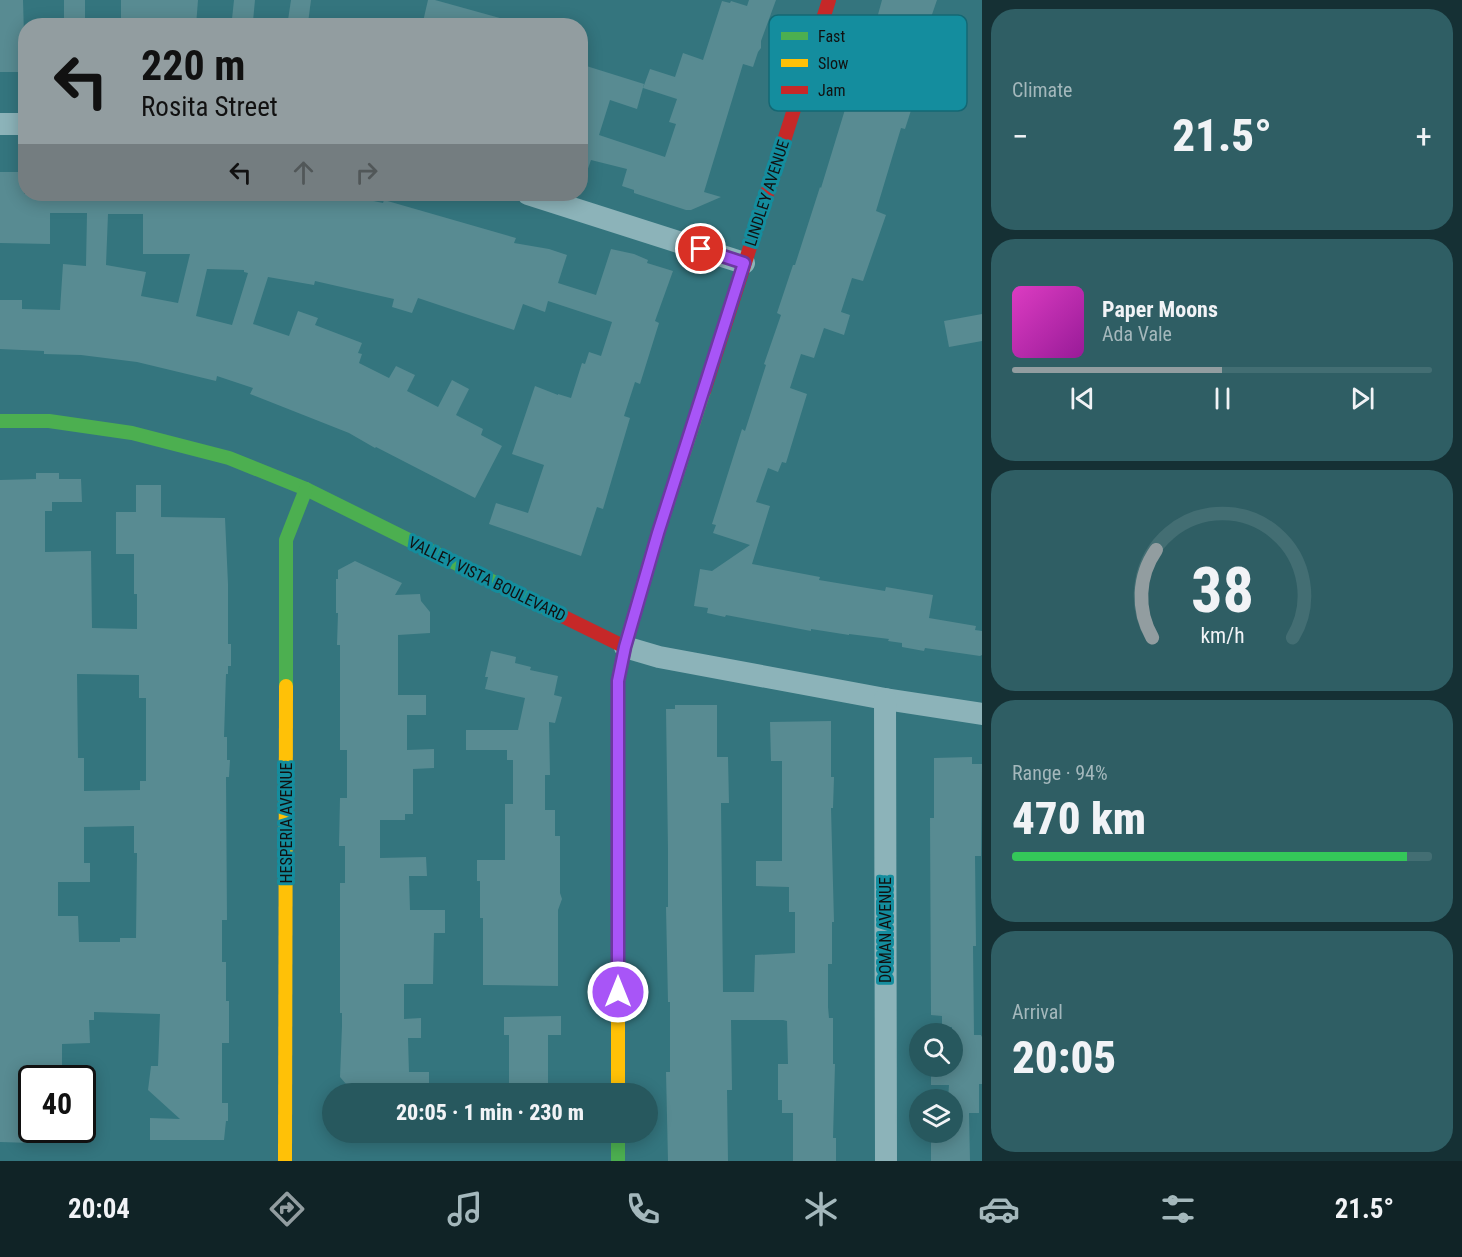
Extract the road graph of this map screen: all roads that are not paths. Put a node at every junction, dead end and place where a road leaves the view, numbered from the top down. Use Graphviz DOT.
graph roads {
  1 [pos="829,0"];
  2 [pos="824,15"];
  3 [pos="793,111"];
  4 [pos="0,124"];
  5 [pos="18,124"];
  6 [pos="550,201"];
  7 [pos="744,263"];
  8 [pos="0,421"];
  9 [pos="306,489"];
  10 [pos="625,647"];
  11 [pos="885,699"];
  12 [pos="982,714"];
  13 [pos="618,1083"];
  14 [pos="618,1143"];
  15 [pos="285,1161"];
  16 [pos="618,1161"];
  17 [pos="886,1161"];
  1 -- 2 [label="street, LINDLEY AVENUE"];
  3 -- 7 [label="street, LINDLEY AVENUE"];
  4 -- 5 [label="street"];
  6 -- 7 [label="street"];
  7 -- 10 [label="street, LINDLEY AVENUE"];
  8 -- 9 [label="street, VALLEY VISTA BOULEVARD"];
  9 -- 10 [label="street, VALLEY VISTA BOULEVARD"];
  9 -- 15 [label="street, HESPERIA AVENUE"];
  10 -- 11 [label="street, VALLEY VISTA BOULEVARD"];
  10 -- 13 [label="street, LINDLEY AVENUE"];
  11 -- 12 [label="street, VALLEY VISTA BOULEVARD"];
  11 -- 17 [label="street, DOMAN AVENUE"];
  14 -- 16 [label="street"];
}
